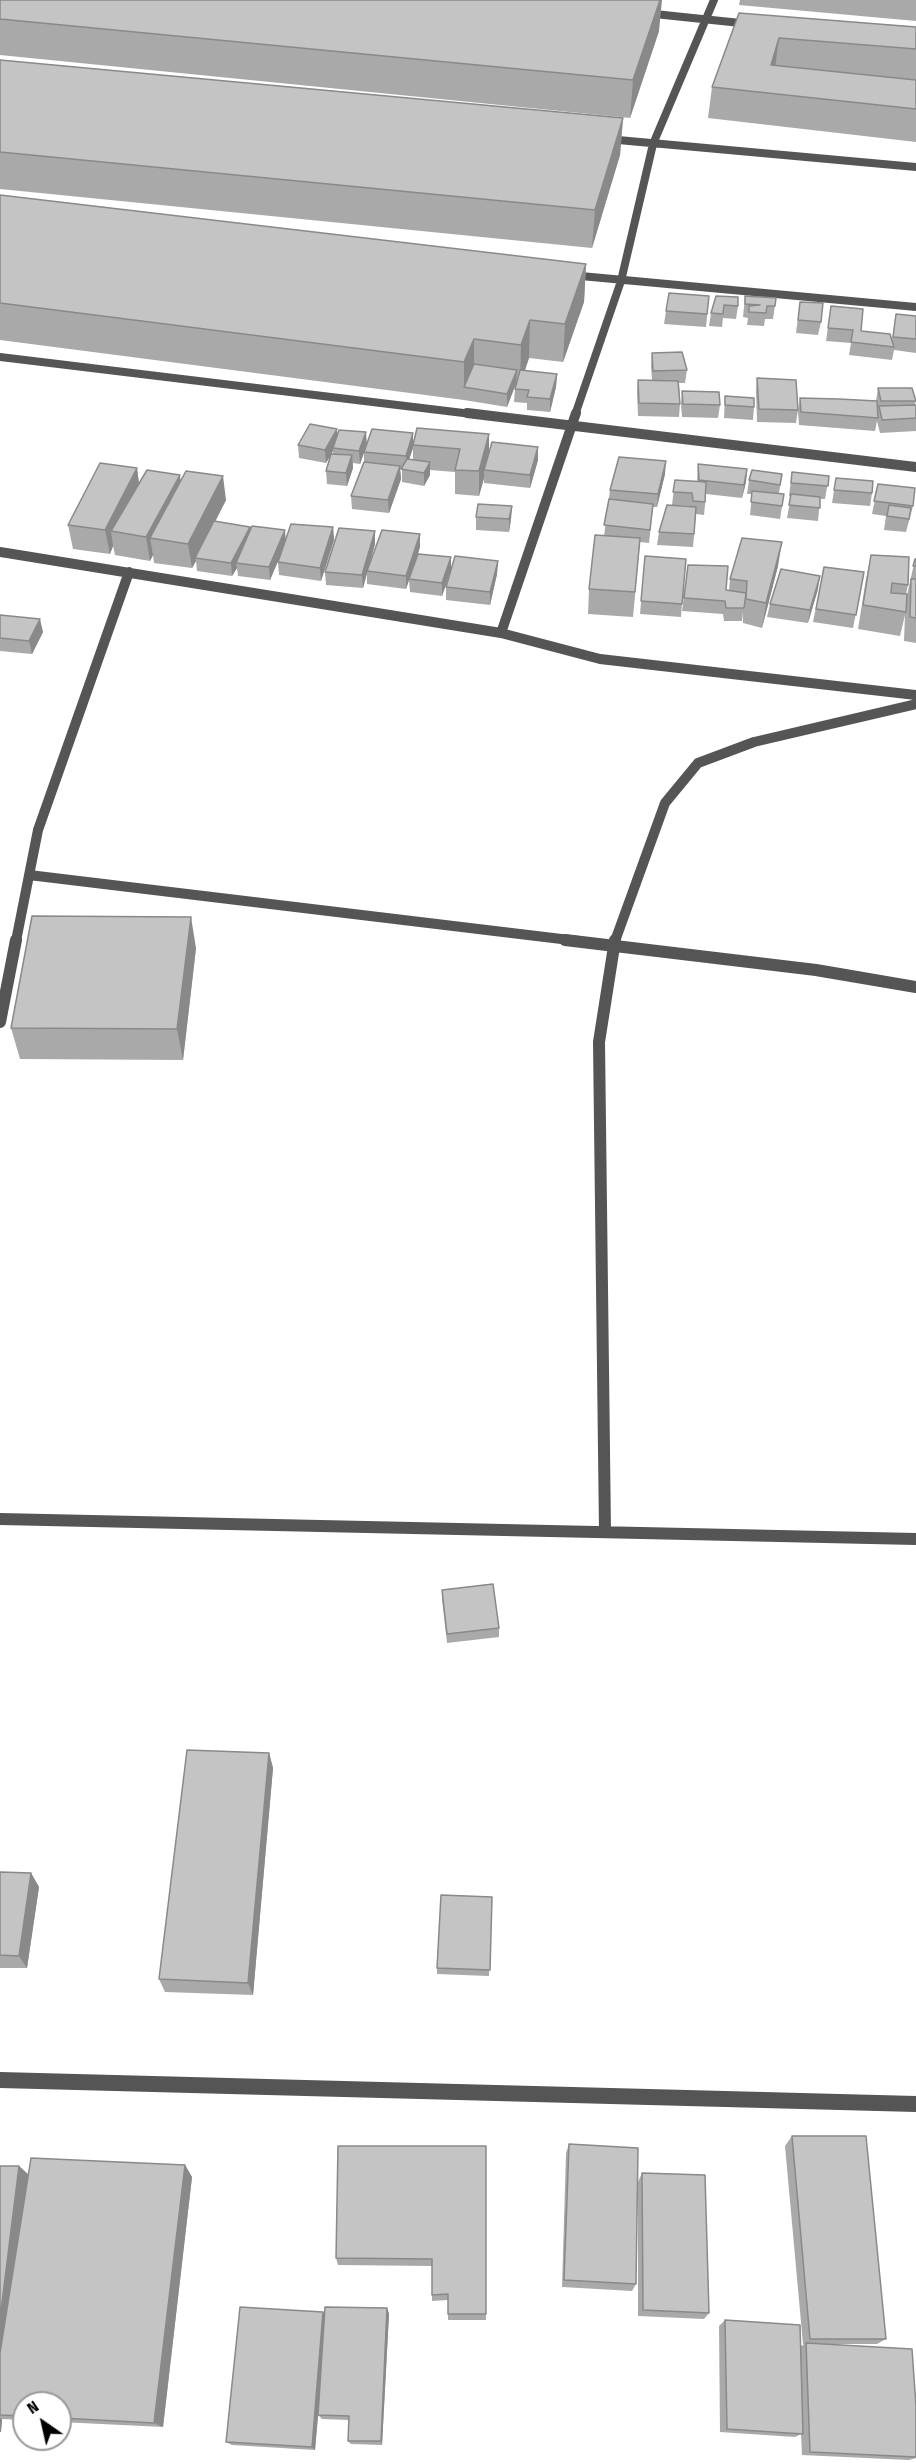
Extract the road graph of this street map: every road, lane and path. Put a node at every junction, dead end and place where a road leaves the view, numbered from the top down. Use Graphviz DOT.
graph roads {
  1 [pos="714,0"];
  2 [pos="635,12"];
  3 [pos="705,20"];
  4 [pos="764,25"];
  5 [pos="594,138"];
  6 [pos="653,144"];
  7 [pos="916,167"];
  8 [pos="562,274"];
  9 [pos="621,281"];
  10 [pos="916,306"];
  11 [pos="0,357"];
  12 [pos="572,426"];
  13 [pos="916,467"];
  14 [pos="0,552"];
  15 [pos="129,572"];
  16 [pos="501,633"];
  17 [pos="916,695"];
  18 [pos="916,704"];
  19 [pos="29,875"];
  20 [pos="613,946"];
  21 [pos="916,987"];
  22 [pos="0,1022"];
  23 [pos="0,1519"];
  24 [pos="604,1532"];
  25 [pos="916,1539"];
  26 [pos="0,2080"];
  27 [pos="916,2104"];
  1 -- 3 [label="street"];
  2 -- 3 [label="street"];
  3 -- 4 [label="street"];
  3 -- 6 [label="street"];
  5 -- 6 [label="street"];
  6 -- 7 [label="street"];
  6 -- 9 [label="street"];
  8 -- 9 [label="street"];
  9 -- 10 [label="street"];
  9 -- 12 [label="street"];
  11 -- 12 [label="street"];
  12 -- 13 [label="street"];
  12 -- 16 [label="street"];
  14 -- 15 [label="street"];
  15 -- 16 [label="street"];
  15 -- 19 [label="street"];
  16 -- 17 [label="street"];
  18 -- 20 [label="street"];
  19 -- 20 [label="street"];
  19 -- 22 [label="street"];
  20 -- 21 [label="street"];
  20 -- 24 [label="street"];
  23 -- 24 [label="street"];
  24 -- 25 [label="street"];
  26 -- 27 [label="street"];
}
